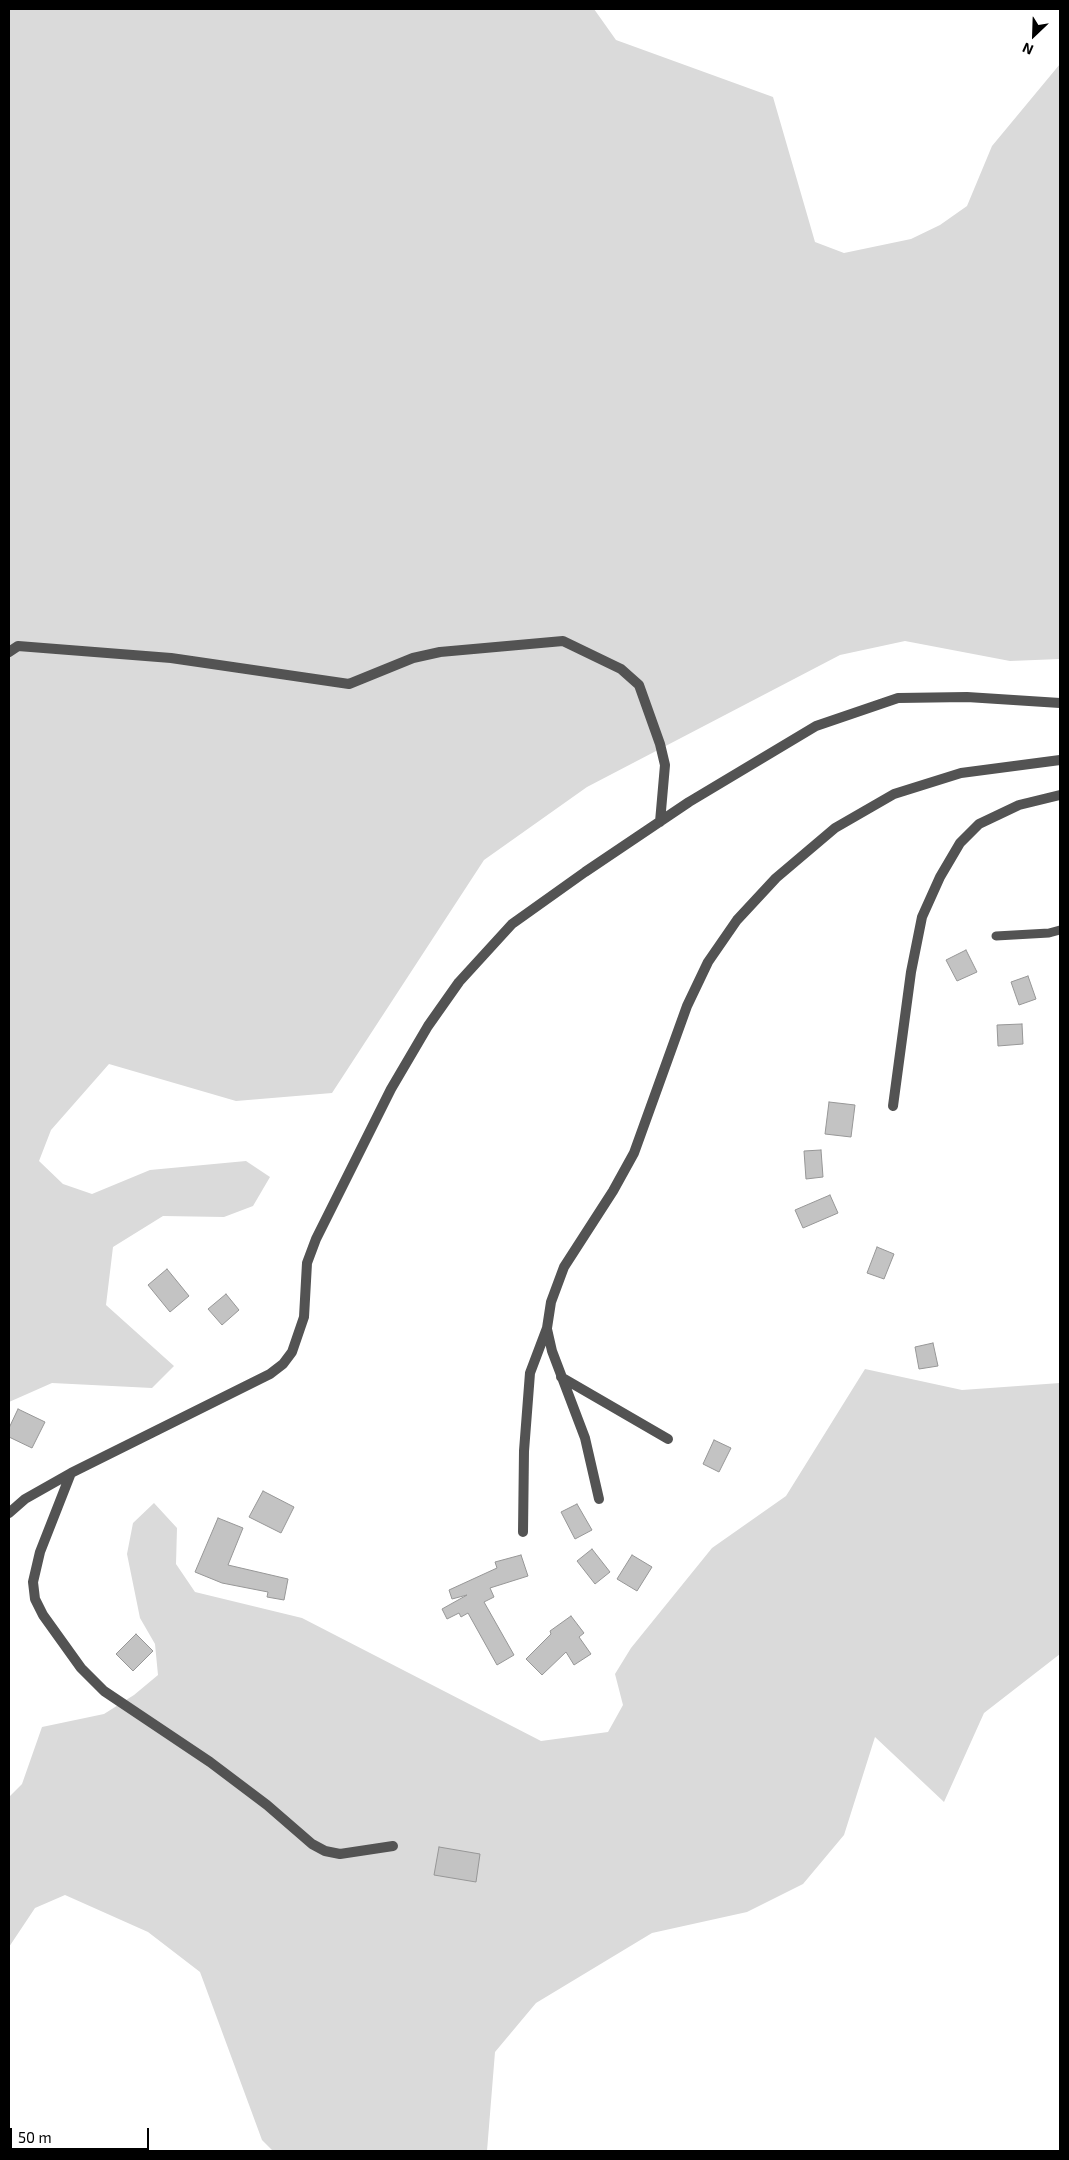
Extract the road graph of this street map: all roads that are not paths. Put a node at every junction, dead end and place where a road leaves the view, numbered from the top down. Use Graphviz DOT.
graph roads {
  1 [pos="9,652"];
  2 [pos="1060,703"];
  3 [pos="1060,760"];
  4 [pos="1060,794"];
  5 [pos="660,822"];
  6 [pos="1060,930"];
  7 [pos="996,936"];
  8 [pos="893,1106"];
  9 [pos="547,1328"];
  10 [pos="561,1378"];
  11 [pos="668,1439"];
  12 [pos="70,1473"];
  13 [pos="599,1499"];
  14 [pos="9,1513"];
  15 [pos="523,1532"];
  16 [pos="393,1846"];
  1 -- 5 [label="street"];
  2 -- 5 [label="street"];
  3 -- 9 [label="street"];
  4 -- 8 [label="street"];
  5 -- 12 [label="street"];
  6 -- 7 [label="lane"];
  9 -- 10 [label="street"];
  9 -- 15 [label="street"];
  10 -- 11 [label="street"];
  10 -- 13 [label="street"];
  12 -- 14 [label="street"];
  12 -- 16 [label="street"];
}
